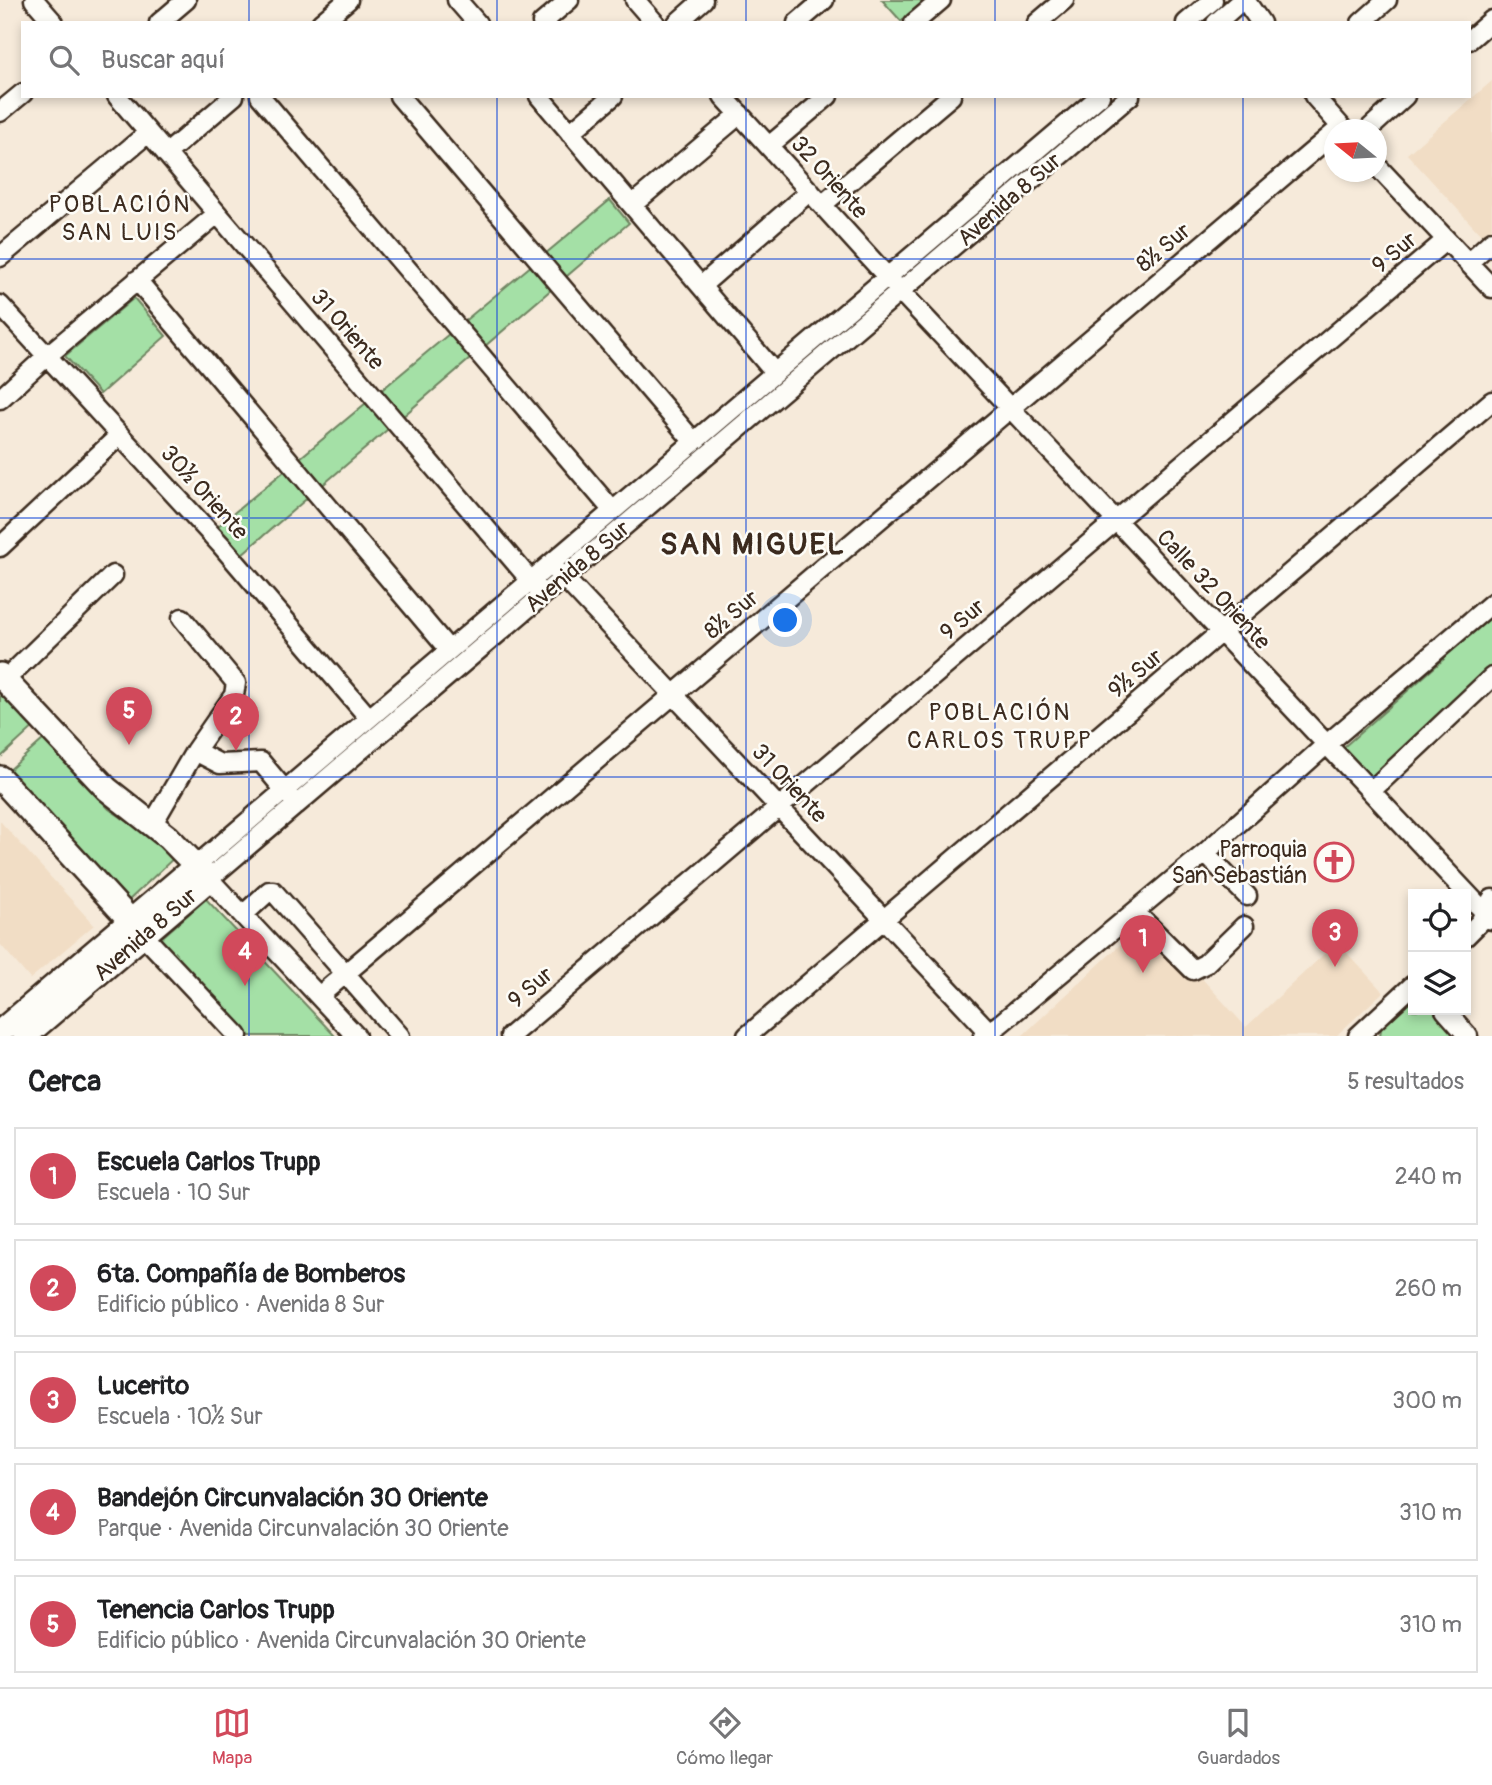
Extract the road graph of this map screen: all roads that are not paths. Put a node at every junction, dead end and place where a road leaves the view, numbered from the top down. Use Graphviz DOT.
graph roads {
  1 [pos="34,0"];
  2 [pos="348,0"];
  3 [pos="457,0"];
  4 [pos="569,0"];
  5 [pos="635,0"];
  6 [pos="703,0"];
  7 [pos="824,0"];
  8 [pos="941,0"];
  9 [pos="1064,0"];
  10 [pos="1213,0"];
  11 [pos="1244,0"];
  12 [pos="1387,0"];
  13 [pos="177,3"];
  14 [pos="329,20"];
  15 [pos="1492,20"];
  16 [pos="52,21"];
  17 [pos="161,21"];
  18 [pos="475,21"];
  19 [pos="544,21"];
  20 [pos="653,21"];
  21 [pos="679,21"];
  22 [pos="799,21"];
  23 [pos="916,21"];
  24 [pos="1039,21"];
  25 [pos="1188,21"];
  26 [pos="1218,21"];
  27 [pos="1260,21"];
  28 [pos="1363,21"];
  29 [pos="1471,38"];
  30 [pos="21,95"];
  31 [pos="119,98"];
  32 [pos="232,98"];
  33 [pos="262,98"];
  34 [pos="401,98"];
  35 [pos="541,98"];
  36 [pos="611,98"];
  37 [pos="725,98"];
  38 [pos="826,98"];
  39 [pos="949,98"];
  40 [pos="1098,98"];
  41 [pos="1127,98"];
  42 [pos="1316,98"];
  43 [pos="1403,98"];
  44 [pos="0,112"];
  45 [pos="740,114"];
  46 [pos="1332,119"];
  47 [pos="1380,119"];
  48 [pos="148,133"];
  49 [pos="570,133"];
  50 [pos="1324,144"];
  51 [pos="769,146"];
  52 [pos="166,154"];
  53 [pos="1387,176"];
  54 [pos="810,191"];
  55 [pos="632,205"];
  56 [pos="822,205"];
  57 [pos="217,214"];
  58 [pos="1446,240"];
  59 [pos="1492,242"];
  60 [pos="0,257"];
  61 [pos="1468,263"];
  62 [pos="888,277"];
  63 [pos="137,280"];
  64 [pos="701,286"];
  65 [pos="1492,288"];
  66 [pos="901,292"];
  67 [pos="0,305"];
  68 [pos="48,355"];
  69 [pos="775,373"];
  70 [pos="0,400"];
  71 [pos="1492,401"];
  72 [pos="1011,408"];
  73 [pos="120,435"];
  74 [pos="694,442"];
  75 [pos="613,511"];
  76 [pos="1116,520"];
  77 [pos="0,547"];
  78 [pos="551,563"];
  79 [pos="113,575"];
  80 [pos="563,577"];
  81 [pos="531,580"];
  82 [pos="543,595"];
  83 [pos="1492,603"];
  84 [pos="183,618"];
  85 [pos="1221,632"];
  86 [pos="449,650"];
  87 [pos="1492,677"];
  88 [pos="2,678"];
  89 [pos="673,695"];
  90 [pos="369,718"];
  91 [pos="1327,744"];
  92 [pos="195,751"];
  93 [pos="0,778"];
  94 [pos="285,790"];
  95 [pos="1371,791"];
  96 [pos="297,804"];
  97 [pos="779,807"];
  98 [pos="152,825"];
  99 [pos="1205,853"];
  100 [pos="203,872"];
  101 [pos="1247,896"];
  102 [pos="1490,911"];
  103 [pos="1135,912"];
  104 [pos="243,915"];
  105 [pos="884,919"];
  106 [pos="1244,926"];
  107 [pos="138,928"];
  108 [pos="1471,931"];
  109 [pos="344,974"];
  110 [pos="1408,990"];
  111 [pos="319,996"];
  112 [pos="1449,1015"];
  113 [pos="1,1030"];
  114 [pos="1364,1034"];
  115 [pos="988,1035"];
  116 [pos="25,1036"];
  117 [pos="237,1036"];
  118 [pos="356,1036"];
  119 [pos="400,1036"];
  120 [pos="510,1036"];
  121 [pos="747,1036"];
  122 [pos="1468,1036"];
  1 -- 16 [label="street"];
  2 -- 14 [label="street"];
  3 -- 18 [label="street"];
  4 -- 19 [label="street"];
  5 -- 20 [label="street"];
  6 -- 21 [label="street"];
  7 -- 22 [label="street"];
  8 -- 23 [label="street"];
  9 -- 24 [label="street"];
  10 -- 25 [label="street"];
  11 -- 26 [label="street"];
  11 -- 27 [label="street"];
  12 -- 28 [label="street"];
  13 -- 17 [label="street"];
  15 -- 29 [label="street"];
  30 -- 44 [label="street"];
  31 -- 48 [label="street, 31 Oriente"];
  32 -- 52 [label="street"];
  33 -- 75 [label="street"];
  34 -- 74 [label="street"];
  35 -- 49 [label="street"];
  36 -- 49 [label="street"];
  37 -- 45 [label="street, 32 Oriente"];
  38 -- 51 [label="street"];
  39 -- 56 [label="street"];
  40 -- 62 [label="street, Avenida 8 Sur"];
  41 -- 66 [label="street, Avenida 8 Sur"];
  42 -- 46 [label="street"];
  43 -- 47 [label="street"];
  45 -- 51 [label="street, 32 Oriente"];
  45 -- 55 [label="street"];
  48 -- 52 [label="street, 31 Oriente"];
  48 -- 60 [label="street"];
  49 -- 55 [label="street"];
  50 -- 72 [label="street, 8½ Sur"];
  51 -- 54 [label="street, 32 Oriente"];
  52 -- 57 [label="street, 31 Oriente"];
  53 -- 58 [label="street"];
  54 -- 56 [label="street, 32 Oriente"];
  54 -- 64 [label="street"];
  55 -- 64 [label="street"];
  56 -- 62 [label="street, 32 Oriente"];
  57 -- 63 [label="street"];
  57 -- 81 [label="street, 31 Oriente"];
  58 -- 61 [label="street"];
  58 -- 76 [label="street, 9 Sur"];
  59 -- 61 [label="street"];
  61 -- 65 [label="street"];
  62 -- 66 [label="street, 32 Oriente"];
  62 -- 69 [label="street, Avenida 8 Sur"];
  63 -- 68 [label="street"];
  63 -- 86 [label="street"];
  64 -- 69 [label="street"];
  66 -- 72 [label="street, Calle 32 Oriente"];
  66 -- 80 [label="street, Avenida 8 Sur"];
  67 -- 68 [label="street, 30½ Oriente"];
  68 -- 70 [label="street"];
  68 -- 73 [label="street, 30½ Oriente"];
  69 -- 74 [label="street, Avenida 8 Sur"];
  71 -- 85 [label="street, 9½ Sur"];
  72 -- 76 [label="street, Calle 32 Oriente"];
  72 -- 89 [label="street, 8½ Sur"];
  73 -- 77 [label="street"];
  73 -- 90 [label="street, 30½ Oriente"];
  74 -- 75 [label="street, Avenida 8 Sur"];
  75 -- 78 [label="street, Avenida 8 Sur"];
  76 -- 85 [label="street, Calle 32 Oriente"];
  76 -- 97 [label="street, 9 Sur"];
  78 -- 80 [label="street, 31 Oriente"];
  78 -- 81 [label="street, Avenida 8 Sur"];
  79 -- 88 [label="street"];
  80 -- 82 [label="street, Avenida 8 Sur"];
  80 -- 89 [label="street, 31 Oriente"];
  81 -- 82 [label="street, 31 Oriente"];
  81 -- 86 [label="street, Avenida 8 Sur"];
  82 -- 96 [label="street, Avenida 8 Sur"];
  83 -- 91 [label="street"];
  84 -- 92 [label="street"];
  85 -- 91 [label="street, Calle 32 Oriente"];
  85 -- 105 [label="street, 9½ Sur"];
  86 -- 90 [label="street, Avenida 8 Sur"];
  87 -- 95 [label="street"];
  88 -- 98 [label="main road"];
  89 -- 97 [label="street, 31 Oriente"];
  89 -- 109 [label="street, 8½ Sur"];
  90 -- 94 [label="street, Avenida 8 Sur"];
  91 -- 95 [label="street, Calle 32 Oriente"];
  91 -- 99 [label="street"];
  92 -- 94 [label="street"];
  92 -- 98 [label="street"];
  93 -- 107 [label="main road"];
  94 -- 96 [label="street"];
  94 -- 100 [label="street, Avenida 8 Sur"];
  95 -- 102 [label="street, Calle 32 Oriente"];
  96 -- 100 [label="street, Avenida 8 Sur"];
  97 -- 105 [label="street, 31 Oriente"];
  97 -- 120 [label="street, 9 Sur"];
  98 -- 100 [label="main road"];
  99 -- 101 [label="street"];
  99 -- 103 [label="street"];
  100 -- 104 [label="street"];
  100 -- 107 [label="main road, Avenida 8 Sur"];
  102 -- 108 [label="street"];
  103 -- 106 [label="street"];
  103 -- 115 [label="street"];
  104 -- 109 [label="street"];
  104 -- 111 [label="street"];
  105 -- 115 [label="street, 31 Oriente"];
  105 -- 121 [label="street, 9½ Sur"];
  107 -- 113 [label="main road, Avenida 8 Sur"];
  107 -- 116 [label="main road, Avenida 8 Sur"];
  107 -- 117 [label="street"];
  109 -- 111 [label="street, 8½ Sur"];
  109 -- 119 [label="street"];
  110 -- 114 [label="street"];
  111 -- 118 [label="street"];
  112 -- 122 [label="street"];
}
